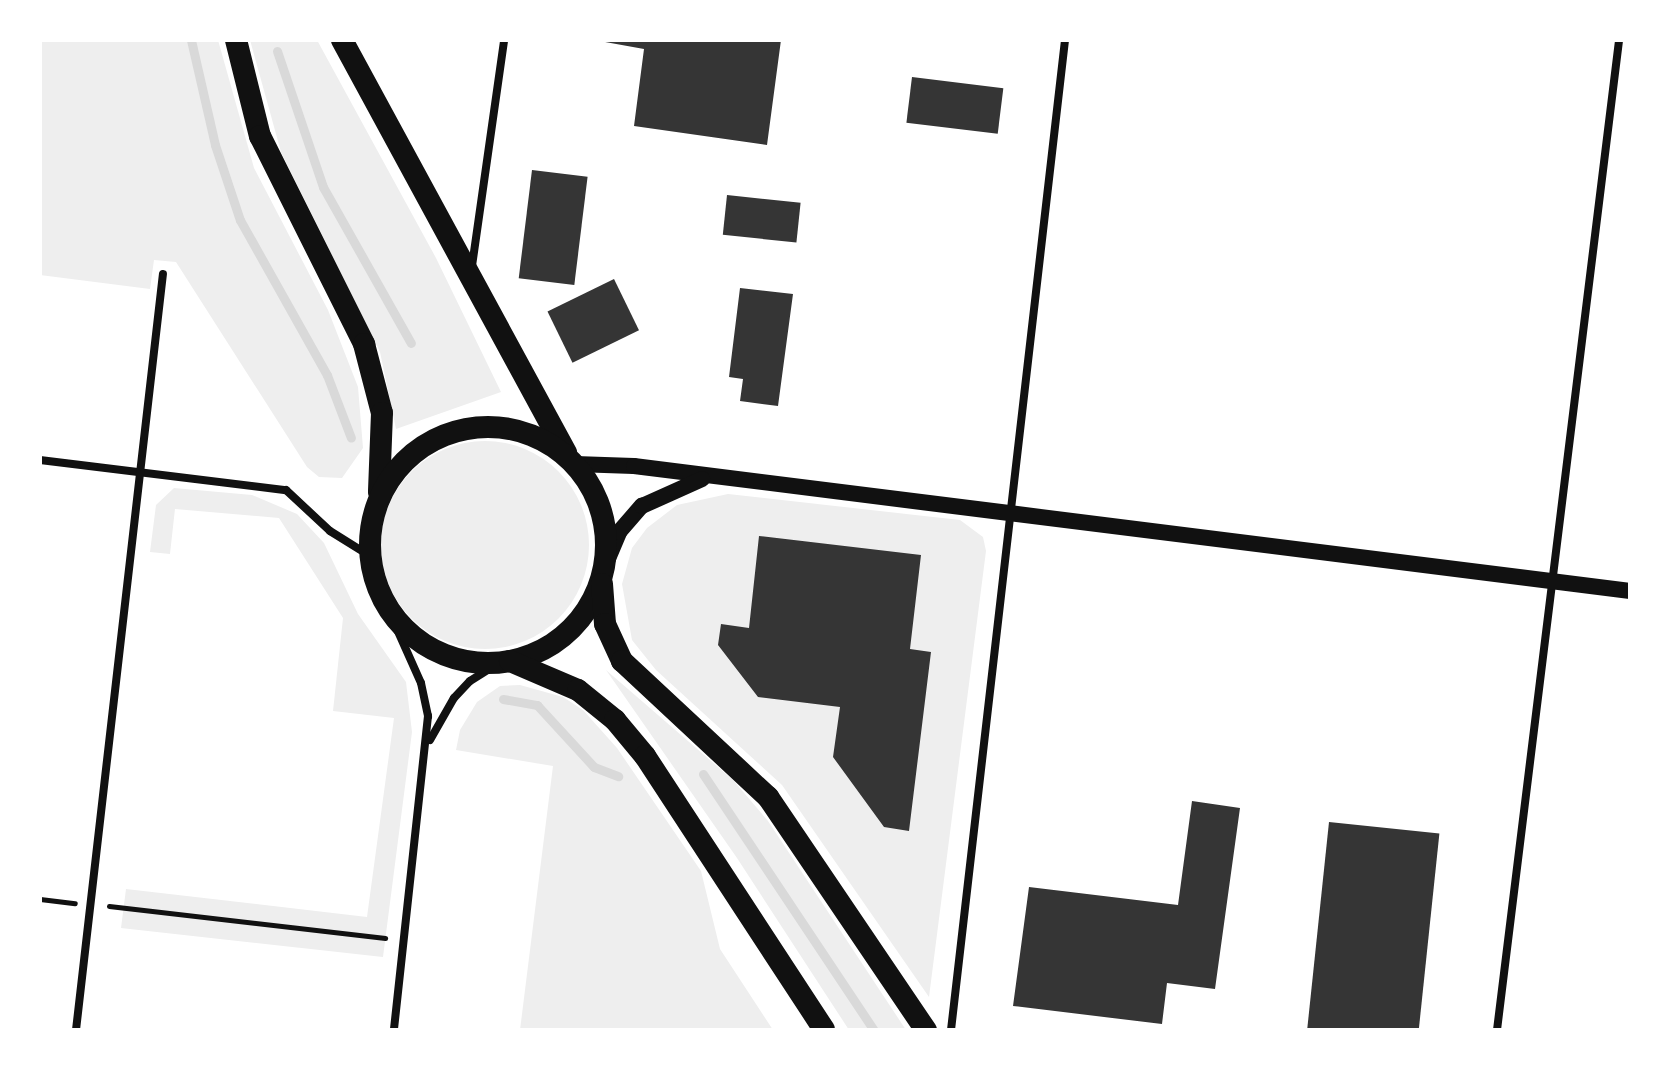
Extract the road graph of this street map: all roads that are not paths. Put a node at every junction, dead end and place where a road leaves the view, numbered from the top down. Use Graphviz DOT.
graph roads {
  1 [pos="236,40"];
  2 [pos="342,40"];
  3 [pos="504,40"];
  4 [pos="1065,40"];
  5 [pos="1619,40"];
  6 [pos="163,274"];
  7 [pos="471,275"];
  8 [pos="40,460"];
  9 [pos="572,460"];
  10 [pos="140,471"];
  11 [pos="708,478"];
  12 [pos="378,501"];
  13 [pos="1011,513"];
  14 [pos="370,556"];
  15 [pos="603,572"];
  16 [pos="1552,581"];
  17 [pos="1630,591"];
  18 [pos="388,609"];
  19 [pos="505,662"];
  20 [pos="428,745"];
  21 [pos="817,1026"];
  22 [pos="76,1030"];
  23 [pos="394,1030"];
  24 [pos="926,1030"];
  25 [pos="951,1030"];
  26 [pos="1497,1030"];
  1 -- 12 [label="highway"];
  2 -- 7 [label="highway"];
  3 -- 7 [label="street"];
  4 -- 13 [label="street"];
  5 -- 16 [label="street"];
  6 -- 10 [label="street"];
  7 -- 9 [label="highway"];
  8 -- 10 [label="street"];
  9 -- 11 [label="main road"];
  9 -- 12 [label="highway"];
  9 -- 15 [label="highway"];
  10 -- 14 [label="street"];
  10 -- 22 [label="street"];
  11 -- 13 [label="main road"];
  11 -- 15 [label="main road"];
  12 -- 14 [label="highway"];
  13 -- 16 [label="main road"];
  13 -- 25 [label="street"];
  14 -- 18 [label="highway"];
  15 -- 19 [label="highway"];
  15 -- 24 [label="highway"];
  16 -- 17 [label="main road"];
  16 -- 26 [label="street"];
  18 -- 19 [label="highway"];
  18 -- 20 [label="street"];
  19 -- 20 [label="street"];
  19 -- 21 [label="highway"];
  20 -- 23 [label="street"];
}
